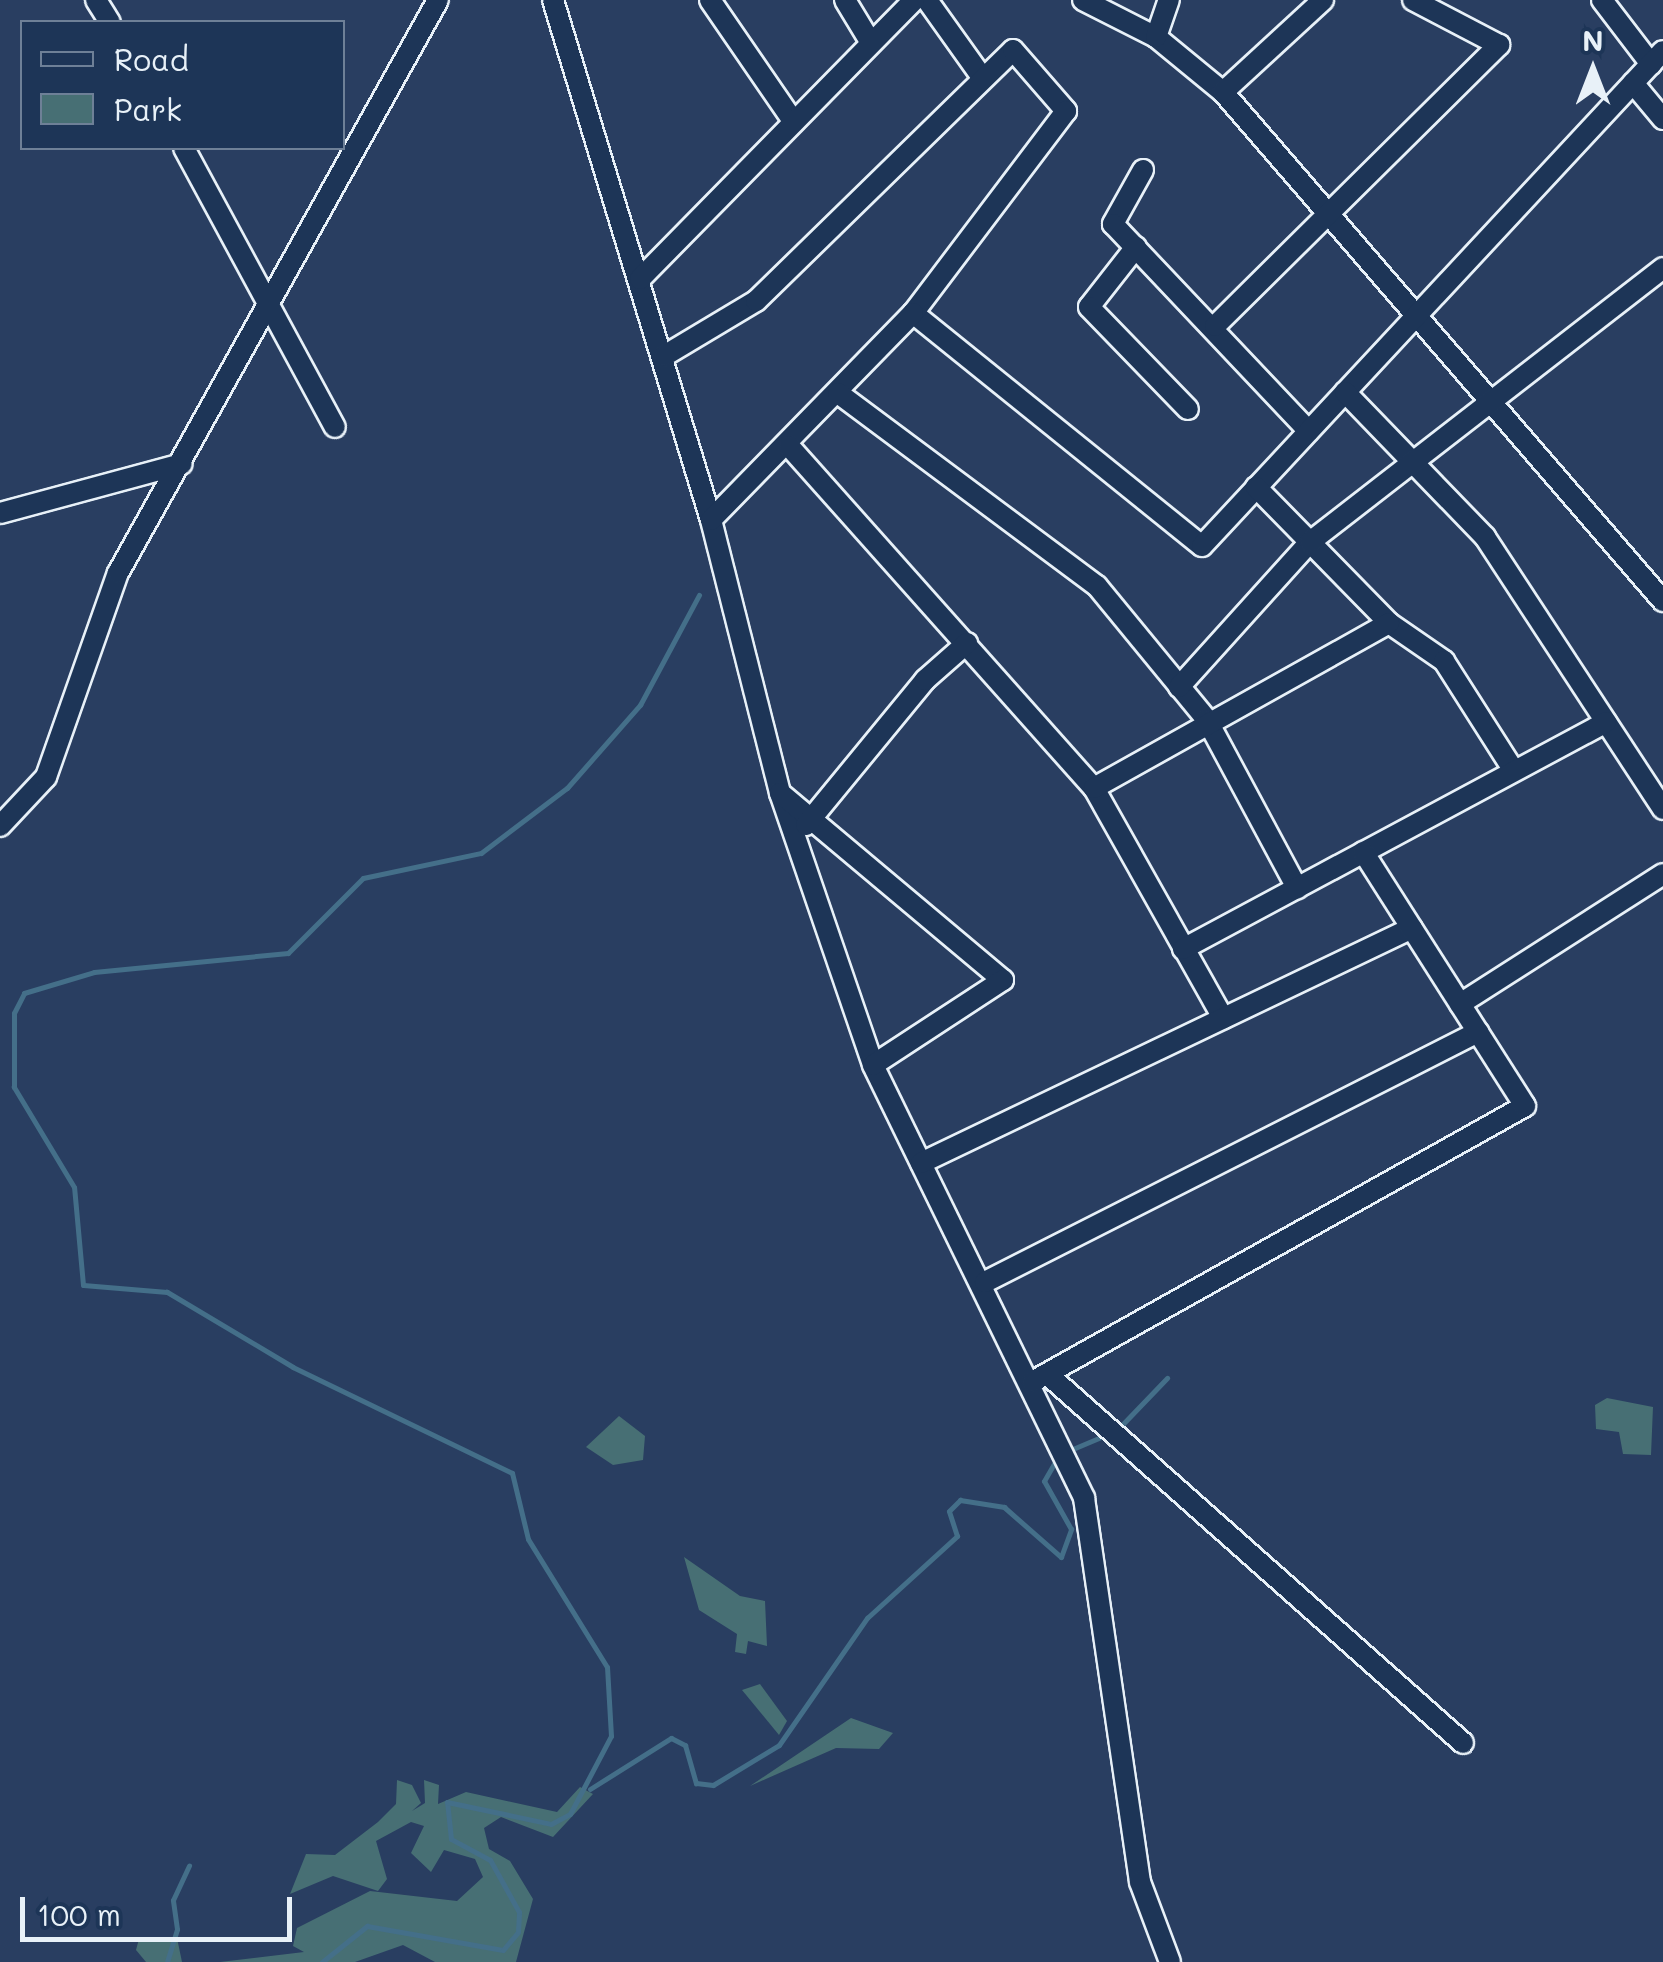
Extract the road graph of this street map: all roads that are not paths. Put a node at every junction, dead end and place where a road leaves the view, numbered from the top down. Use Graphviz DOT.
graph roads {
  1 [pos="438,0"];
  2 [pos="553,0"];
  3 [pos="710,0"];
  4 [pos="845,0"];
  5 [pos="914,0"];
  6 [pos="927,0"];
  7 [pos="1082,0"];
  8 [pos="1169,0"];
  9 [pos="1323,0"];
  10 [pos="1413,0"];
  11 [pos="1602,0"];
  12 [pos="1156,37"];
  13 [pos="871,43"];
  14 [pos="1657,57"];
  15 [pos="982,76"];
  16 [pos="1633,82"];
  17 [pos="1223,92"];
  18 [pos="1663,119"];
  19 [pos="794,122"];
  20 [pos="185,150"];
  21 [pos="1143,170"];
  22 [pos="1323,214"];
  23 [pos="1136,247"];
  24 [pos="1663,268"];
  25 [pos="640,278"];
  26 [pos="273,300"];
  27 [pos="913,313"];
  28 [pos="1418,314"];
  29 [pos="1214,326"];
  30 [pos="664,356"];
  31 [pos="1346,392"];
  32 [pos="838,393"];
  33 [pos="1494,402"];
  34 [pos="1188,409"];
  35 [pos="335,427"];
  36 [pos="1308,431"];
  37 [pos="788,446"];
  38 [pos="181,464"];
  39 [pos="1413,466"];
  40 [pos="1256,487"];
  41 [pos="0,512"];
  42 [pos="711,520"];
  43 [pos="1310,542"];
  44 [pos="1663,600"];
  45 [pos="1389,624"];
  46 [pos="966,644"];
  47 [pos="1179,687"];
  48 [pos="1207,720"];
  49 [pos="1606,722"];
  50 [pos="1514,772"];
  51 [pos="1094,788"];
  52 [pos="780,793"];
  53 [pos="1663,809"];
  54 [pos="814,817"];
  55 [pos="0,826"];
  56 [pos="798,835"];
  57 [pos="1363,852"];
  58 [pos="1663,874"];
  59 [pos="1297,888"];
  60 [pos="1412,928"];
  61 [pos="1184,949"];
  62 [pos="1460,1004"];
  63 [pos="1223,1018"];
  64 [pos="1478,1032"];
  65 [pos="873,1065"];
  66 [pos="921,1163"];
  67 [pos="986,1282"];
  68 [pos="1039,1378"];
  69 [pos="1463,1743"];
  70 [pos="1170,1962"];
  1 -- 26 [label="street"];
  2 -- 25 [label="street"];
  3 -- 19 [label="street"];
  4 -- 13 [label="street"];
  5 -- 13 [label="street"];
  6 -- 15 [label="street"];
  7 -- 12 [label="street"];
  8 -- 12 [label="street"];
  9 -- 17 [label="street"];
  10 -- 22 [label="street"];
  11 -- 14 [label="street"];
  12 -- 17 [label="street"];
  13 -- 19 [label="street"];
  14 -- 16 [label="street"];
  15 -- 27 [label="street"];
  15 -- 30 [label="street"];
  16 -- 18 [label="street"];
  16 -- 28 [label="street"];
  17 -- 22 [label="street"];
  19 -- 25 [label="street"];
  20 -- 26 [label="street"];
  21 -- 23 [label="street"];
  22 -- 28 [label="street"];
  22 -- 29 [label="street"];
  23 -- 29 [label="street"];
  23 -- 34 [label="street"];
  24 -- 33 [label="street"];
  25 -- 30 [label="street"];
  26 -- 35 [label="street"];
  26 -- 38 [label="street"];
  27 -- 32 [label="street"];
  27 -- 40 [label="street"];
  28 -- 31 [label="street"];
  28 -- 33 [label="street"];
  29 -- 36 [label="street"];
  30 -- 42 [label="street"];
  31 -- 36 [label="street"];
  31 -- 39 [label="street"];
  32 -- 37 [label="street"];
  32 -- 47 [label="street"];
  33 -- 39 [label="street"];
  33 -- 44 [label="street"];
  36 -- 40 [label="street"];
  37 -- 42 [label="street"];
  37 -- 46 [label="street"];
  38 -- 41 [label="street"];
  38 -- 55 [label="street"];
  39 -- 43 [label="street"];
  39 -- 49 [label="street"];
  40 -- 43 [label="street"];
  42 -- 52 [label="street"];
  43 -- 45 [label="street"];
  43 -- 47 [label="street"];
  45 -- 48 [label="street"];
  45 -- 50 [label="street"];
  46 -- 51 [label="street"];
  46 -- 54 [label="street"];
  47 -- 48 [label="street"];
  48 -- 51 [label="street"];
  48 -- 59 [label="street"];
  49 -- 50 [label="street"];
  49 -- 53 [label="street"];
  50 -- 57 [label="street"];
  51 -- 61 [label="street"];
  52 -- 54 [label="street"];
  52 -- 56 [label="street"];
  54 -- 56 [label="street"];
  54 -- 65 [label="street"];
  56 -- 65 [label="street"];
  57 -- 59 [label="street"];
  57 -- 60 [label="street"];
  58 -- 62 [label="street"];
  59 -- 61 [label="street"];
  60 -- 62 [label="street"];
  60 -- 63 [label="street"];
  61 -- 63 [label="street"];
  62 -- 64 [label="street"];
  63 -- 66 [label="street"];
  64 -- 67 [label="street"];
  64 -- 68 [label="street"];
  65 -- 66 [label="street"];
  66 -- 67 [label="street"];
  67 -- 68 [label="street"];
  68 -- 69 [label="street"];
  68 -- 70 [label="street"];
}
